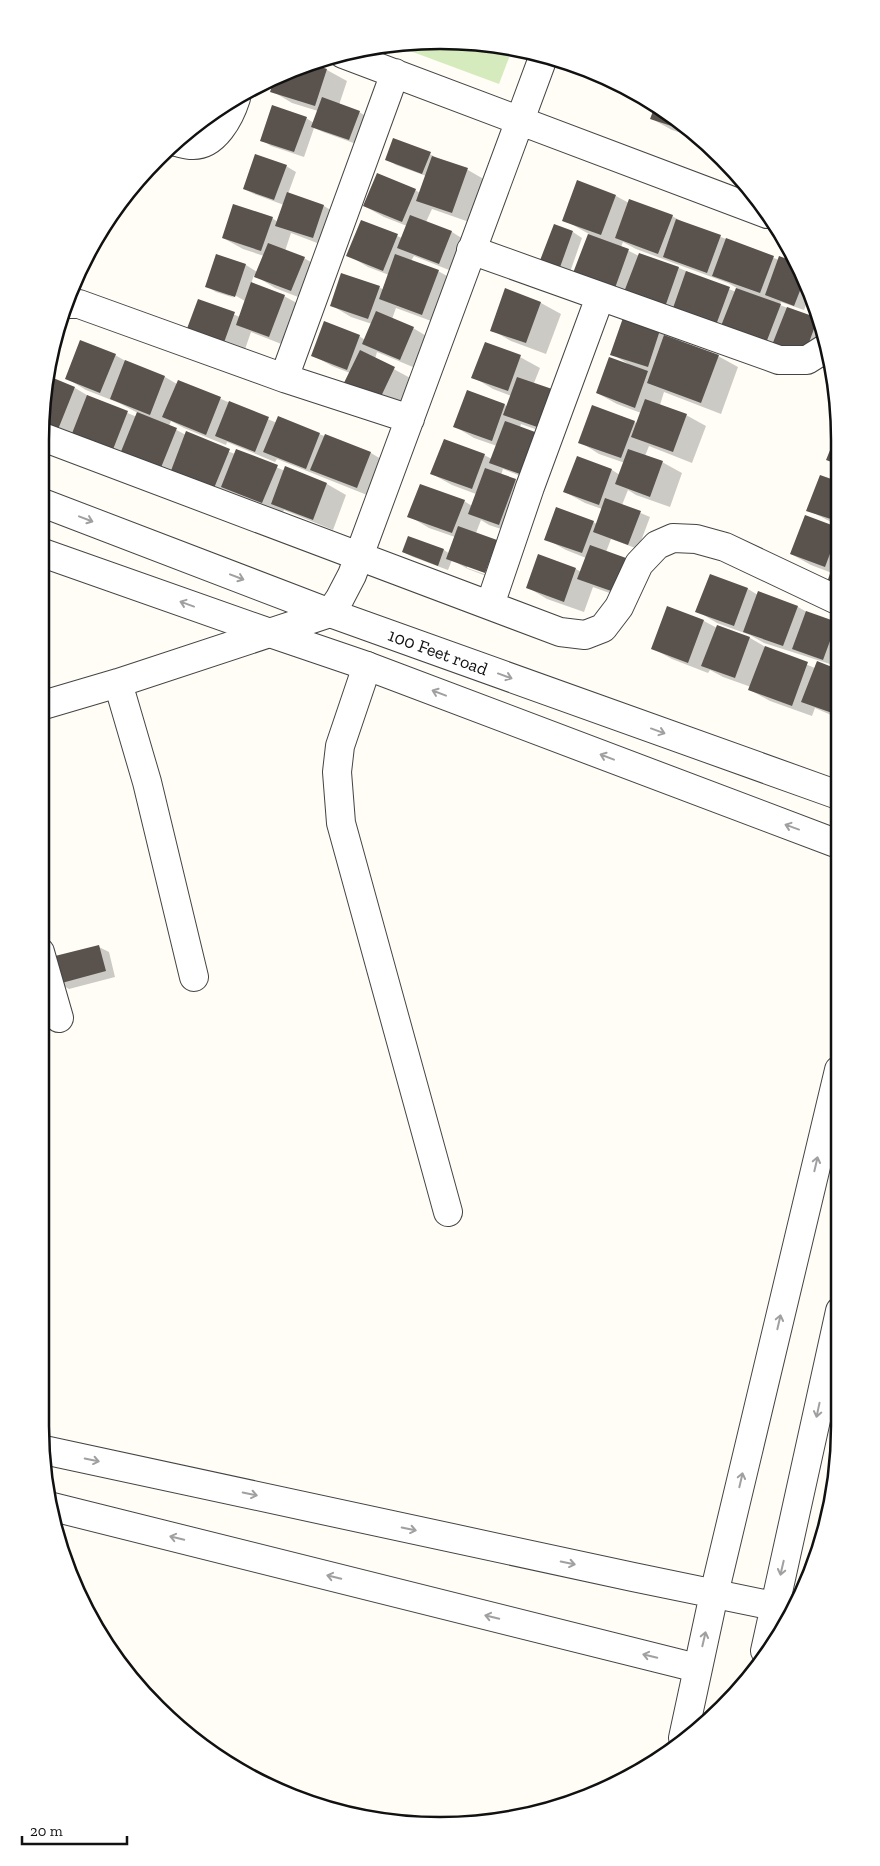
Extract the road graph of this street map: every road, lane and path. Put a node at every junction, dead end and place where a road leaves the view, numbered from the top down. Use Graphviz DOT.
graph roads {
  1 [pos="355,58"];
  2 [pos="541,62"];
  3 [pos="395,73"];
  4 [pos="231,110"];
  5 [pos="520,120"];
  6 [pos="185,144"];
  7 [pos="755,210"];
  8 [pos="471,250"];
  9 [pos="600,297"];
  10 [pos="74,304"];
  11 [pos="821,351"];
  12 [pos="284,378"];
  13 [pos="410,419"];
  14 [pos="49,439"];
  15 [pos="49,505"];
  16 [pos="49,555"];
  17 [pos="358,556"];
  18 [pos="831,597"];
  19 [pos="490,605"];
  20 [pos="330,613"];
  21 [pos="270,633"];
  22 [pos="367,666"];
  23 [pos="118,683"];
  24 [pos="49,703"];
  25 [pos="831,792"];
  26 [pos="831,841"];
  27 [pos="194,977"];
  28 [pos="49,983"];
  29 [pos="59,1018"];
  30 [pos="831,1104"];
  31 [pos="448,1212"];
  32 [pos="831,1351"];
  33 [pos="50,1451"];
  34 [pos="57,1508"];
  35 [pos="714,1594"];
  36 [pos="774,1606"];
  37 [pos="767,1640"];
  38 [pos="697,1668"];
  39 [pos="683,1732"];
  1 -- 3 [label="street"];
  2 -- 5 [label="street"];
  3 -- 5 [label="street"];
  3 -- 12 [label="street"];
  4 -- 6 [label="street"];
  5 -- 7 [label="street"];
  5 -- 8 [label="street"];
  8 -- 9 [label="street"];
  8 -- 13 [label="street"];
  9 -- 11 [label="street"];
  9 -- 19 [label="street"];
  10 -- 12 [label="street"];
  12 -- 13 [label="street"];
  13 -- 17 [label="street"];
  14 -- 17 [label="street"];
  15 -- 20 [label="street, 100 Feet road, one-way"];
  21 -- 16 [label="street, one-way"];
  17 -- 19 [label="street"];
  17 -- 20 [label="street"];
  18 -- 19 [label="street"];
  20 -- 21 [label="street"];
  20 -- 25 [label="street, 100 Feet road, one-way"];
  21 -- 22 [label="street"];
  21 -- 23 [label="street"];
  26 -- 22 [label="street, one-way"];
  22 -- 31 [label="street"];
  23 -- 24 [label="street"];
  23 -- 27 [label="street"];
  28 -- 29 [label="street"];
  35 -- 30 [label="street, one-way"];
  32 -- 36 [label="street, one-way"];
  33 -- 35 [label="street, one-way"];
  38 -- 34 [label="street, one-way"];
  35 -- 36 [label="street"];
  38 -- 35 [label="street, one-way"];
  36 -- 37 [label="street"];
  38 -- 39 [label="street"];
}
